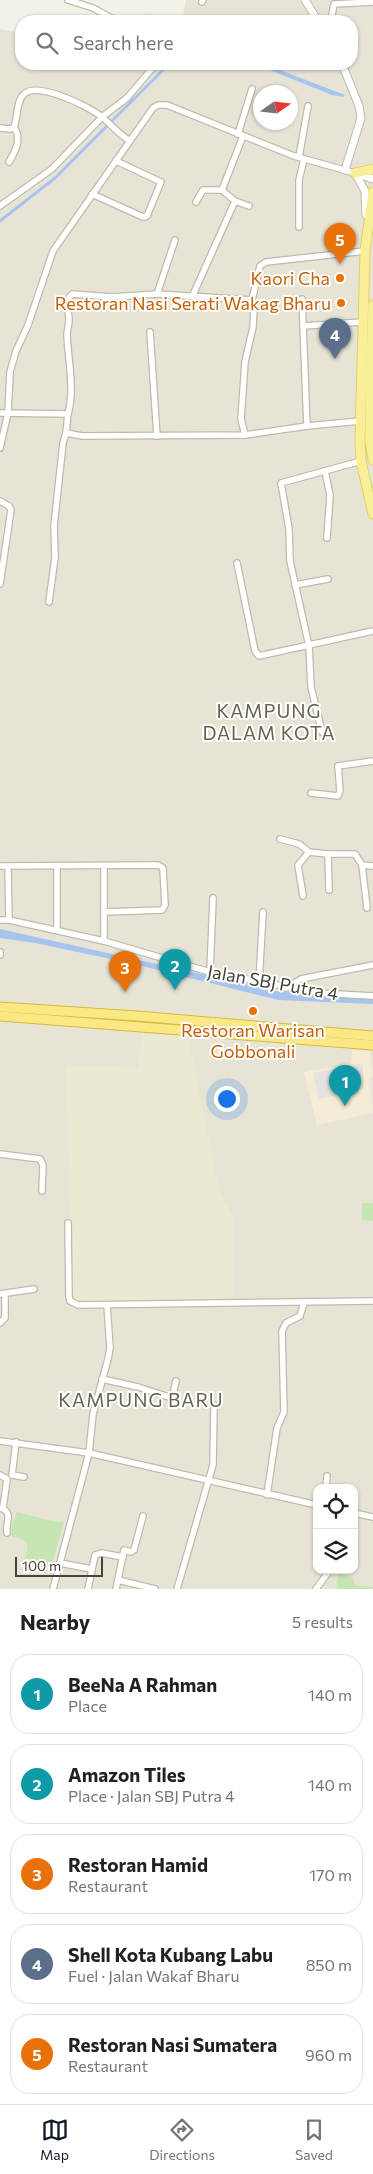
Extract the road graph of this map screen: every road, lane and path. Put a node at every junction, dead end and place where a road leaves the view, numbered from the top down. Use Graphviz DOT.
graph roads {
  1 [pos="68,0"];
  2 [pos="305,0"];
  3 [pos="373,2"];
  4 [pos="106,15"];
  5 [pos="314,15"];
  6 [pos="332,15"];
  7 [pos="151,70"];
  8 [pos="344,70"];
  9 [pos="252,90"];
  10 [pos="308,106"];
  11 [pos="104,119"];
  12 [pos="14,126"];
  13 [pos="0,128"];
  14 [pos="240,135"];
  15 [pos="129,140"];
  16 [pos="301,158"];
  17 [pos="116,161"];
  18 [pos="9,162"];
  19 [pos="345,170"];
  20 [pos="373,170"];
  21 [pos="355,173"];
  22 [pos="373,178"];
  23 [pos="222,190"];
  24 [pos="373,192"];
  25 [pos="92,194"];
  26 [pos="235,201"];
  27 [pos="196,202"];
  28 [pos="0,206"];
  29 [pos="250,206"];
  30 [pos="299,227"];
  31 [pos="366,235"];
  32 [pos="175,240"];
  33 [pos="365,251"];
  34 [pos="157,294"];
  35 [pos="192,297"];
  36 [pos="302,299"];
  37 [pos="252,300"];
  38 [pos="373,305"];
  39 [pos="362,322"];
  40 [pos="303,326"];
  41 [pos="150,332"];
  42 [pos="370,357"];
  43 [pos="373,368"];
  44 [pos="372,403"];
  45 [pos="0,413"];
  46 [pos="8,413"];
  47 [pos="68,414"];
  48 [pos="360,421"];
  49 [pos="306,426"];
  50 [pos="66,433"];
  51 [pos="246,435"];
  52 [pos="157,436"];
  53 [pos="0,448"];
  54 [pos="373,457"];
  55 [pos="361,461"];
  56 [pos="325,471"];
  57 [pos="0,501"];
  58 [pos="373,514"];
  59 [pos="327,538"];
  60 [pos="237,564"];
  61 [pos="328,579"];
  62 [pos="0,584"];
  63 [pos="296,585"];
  64 [pos="49,602"];
  65 [pos="373,631"];
  66 [pos="309,646"];
  67 [pos="322,732"];
  68 [pos="373,761"];
  69 [pos="311,793"];
  70 [pos="280,839"];
  71 [pos="309,852"];
  72 [pos="328,854"];
  73 [pos="362,865"];
  74 [pos="0,866"];
  75 [pos="104,866"];
  76 [pos="373,866"];
  77 [pos="8,867"];
  78 [pos="57,867"];
  79 [pos="330,890"];
  80 [pos="302,896"];
  81 [pos="213,898"];
  82 [pos="367,908"];
  83 [pos="104,912"];
  84 [pos="263,912"];
  85 [pos="0,920"];
  86 [pos="9,920"];
  87 [pos="57,930"];
  88 [pos="104,941"];
  89 [pos="373,964"];
  90 [pos="210,972"];
  91 [pos="259,982"];
  92 [pos="286,988"];
  93 [pos="373,996"];
  94 [pos="0,1006"];
  95 [pos="0,1016"];
  96 [pos="373,1036"];
  97 [pos="373,1044"];
  98 [pos="0,1154"];
  99 [pos="42,1191"];
  100 [pos="68,1223"];
  101 [pos="34,1289"];
  102 [pos="3,1294"];
  103 [pos="373,1301"];
  104 [pos="304,1303"];
  105 [pos="107,1305"];
  106 [pos="0,1323"];
  107 [pos="102,1379"];
  108 [pos="176,1382"];
  109 [pos="214,1405"];
  110 [pos="0,1440"];
  111 [pos="16,1442"];
  112 [pos="89,1453"];
  113 [pos="0,1475"];
  114 [pos="327,1476"];
  115 [pos="24,1477"];
  116 [pos="208,1480"];
  117 [pos="326,1484"];
  118 [pos="267,1495"];
  119 [pos="313,1504"];
  120 [pos="2,1508"];
  121 [pos="358,1514"];
  122 [pos="142,1516"];
  123 [pos="373,1517"];
  124 [pos="6,1533"];
  125 [pos="123,1557"];
  126 [pos="60,1563"];
  127 [pos="91,1569"];
  128 [pos="327,1574"];
  129 [pos="118,1580"];
  130 [pos="53,1589"];
  131 [pos="88,1589"];
  132 [pos="116,1589"];
  133 [pos="155,1589"];
  134 [pos="177,1589"];
  135 [pos="316,1589"];
  1 -- 4 [label="street"];
  2 -- 5 [label="street"];
  3 -- 6 [label="street"];
  7 -- 11 [label="street"];
  8 -- 19 [label="street"];
  9 -- 14 [label="street"];
  10 -- 16 [label="street"];
  11 -- 12 [label="street"];
  11 -- 15 [label="street"];
  11 -- 28 [label="street"];
  12 -- 13 [label="street"];
  12 -- 18 [label="street"];
  14 -- 15 [label="street"];
  14 -- 16 [label="street"];
  14 -- 23 [label="street"];
  15 -- 17 [label="street"];
  16 -- 19 [label="street"];
  16 -- 30 [label="street"];
  17 -- 25 [label="street"];
  17 -- 25 [label="street"];
  19 -- 21 [label="street"];
  20 -- 21 [label="main road"];
  21 -- 22 [label="street"];
  21 -- 31 [label="street"];
  23 -- 26 [label="street"];
  23 -- 27 [label="street"];
  24 -- 31 [label="main road"];
  25 -- 46 [label="street"];
  26 -- 29 [label="street"];
  26 -- 35 [label="street"];
  31 -- 33 [label="main road"];
  32 -- 34 [label="street"];
  33 -- 37 [label="street"];
  33 -- 39 [label="main road"];
  34 -- 35 [label="street"];
  34 -- 47 [label="street"];
  35 -- 37 [label="street"];
  36 -- 40 [label="street"];
  37 -- 51 [label="street"];
  38 -- 42 [label="main road"];
  39 -- 40 [label="street"];
  39 -- 48 [label="main road"];
  40 -- 49 [label="street"];
  41 -- 52 [label="street"];
  42 -- 43 [label="main road"];
  42 -- 44 [label="main road"];
  44 -- 54 [label="main road"];
  45 -- 46 [label="street"];
  46 -- 47 [label="street"];
  46 -- 53 [label="street"];
  47 -- 50 [label="street"];
  48 -- 49 [label="street"];
  48 -- 55 [label="main road"];
  49 -- 51 [label="street"];
  50 -- 52 [label="street"];
  50 -- 64 [label="street"];
  51 -- 52 [label="street"];
  55 -- 56 [label="street"];
  55 -- 58 [label="main road"];
  56 -- 59 [label="street"];
  56 -- 63 [label="street"];
  57 -- 62 [label="street"];
  60 -- 66 [label="street"];
  61 -- 63 [label="street"];
  63 -- 66 [label="street"];
  65 -- 66 [label="street"];
  66 -- 67 [label="street"];
  68 -- 69 [label="street"];
  70 -- 71 [label="street"];
  71 -- 72 [label="street"];
  71 -- 80 [label="street"];
  72 -- 73 [label="street"];
  72 -- 79 [label="street"];
  73 -- 76 [label="street"];
  73 -- 82 [label="street"];
  74 -- 77 [label="street"];
  75 -- 78 [label="street"];
  75 -- 83 [label="street"];
  75 -- 83 [label="street"];
  77 -- 78 [label="street"];
  77 -- 86 [label="street"];
  78 -- 87 [label="street"];
  81 -- 90 [label="street"];
  83 -- 88 [label="street"];
  84 -- 91 [label="street"];
  85 -- 86 [label="street, Jalan SBJ Putra 4"];
  86 -- 87 [label="street, Jalan SBJ Putra 4"];
  87 -- 88 [label="street, Jalan SBJ Putra 4"];
  88 -- 90 [label="street, Jalan SBJ Putra 4"];
  89 -- 92 [label="street"];
  90 -- 91 [label="street, Jalan SBJ Putra 4"];
  91 -- 92 [label="street, Jalan SBJ Putra 4"];
  92 -- 93 [label="street, Jalan SBJ Putra 4"];
  94 -- 96 [label="highway"];
  95 -- 97 [label="highway"];
  98 -- 99 [label="street"];
  100 -- 105 [label="street"];
  101 -- 102 [label="street"];
  102 -- 106 [label="street"];
  103 -- 104 [label="street"];
  104 -- 105 [label="street"];
  104 -- 118 [label="street"];
  105 -- 107 [label="street"];
  107 -- 108 [label="street"];
  107 -- 112 [label="street"];
  109 -- 116 [label="street"];
  110 -- 111 [label="street"];
  111 -- 112 [label="street"];
  111 -- 115 [label="street"];
  112 -- 116 [label="street"];
  112 -- 126 [label="street"];
  113 -- 120 [label="street"];
  114 -- 117 [label="street"];
  116 -- 118 [label="street"];
  116 -- 134 [label="street"];
  118 -- 119 [label="street"];
  120 -- 124 [label="street"];
  121 -- 123 [label="street"];
  122 -- 125 [label="street"];
  125 -- 127 [label="street"];
  125 -- 129 [label="street"];
  126 -- 127 [label="street"];
  126 -- 130 [label="street"];
  127 -- 131 [label="street"];
  128 -- 135 [label="street"];
  129 -- 132 [label="street"];
  129 -- 133 [label="street"];
}
